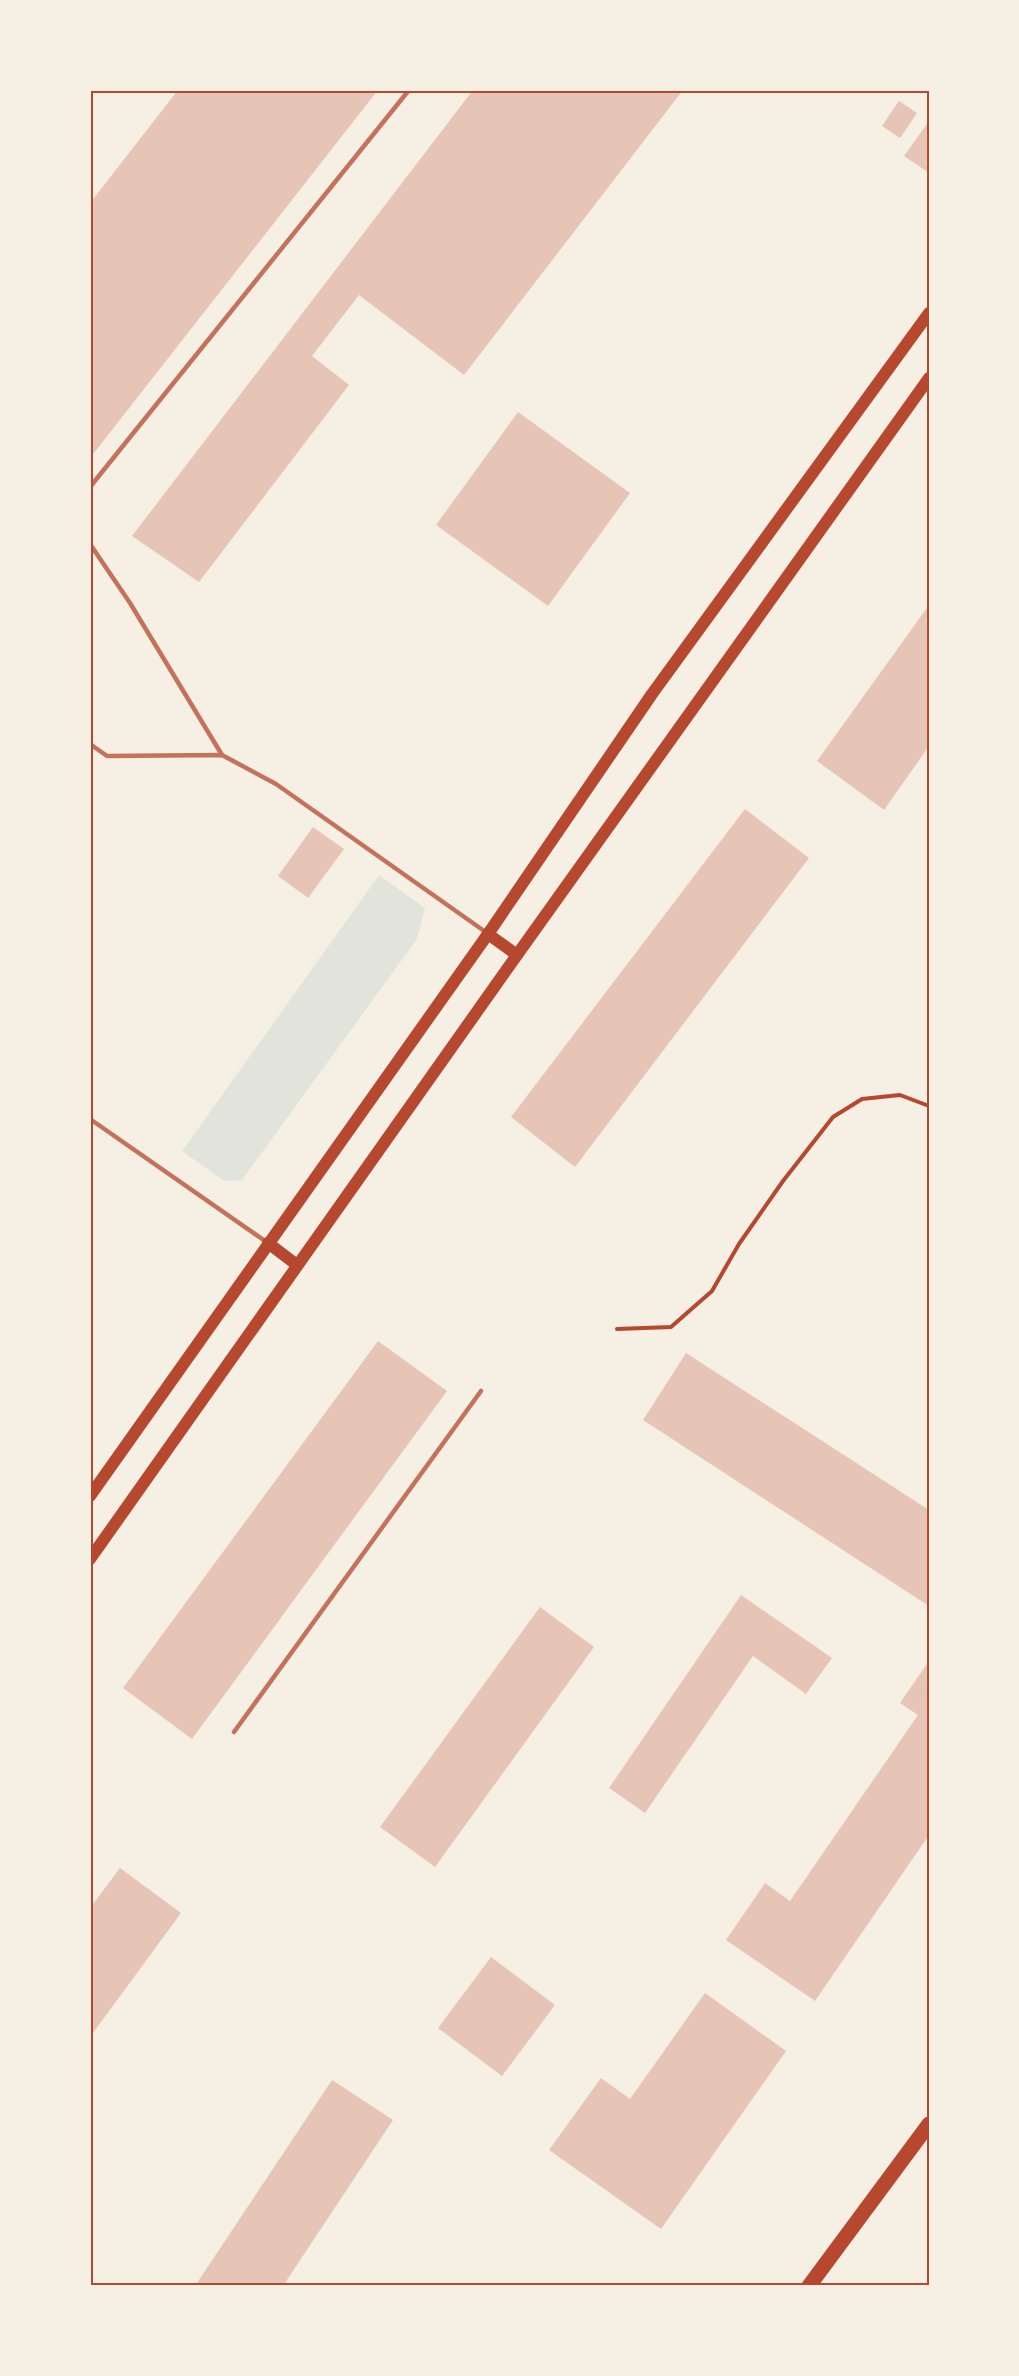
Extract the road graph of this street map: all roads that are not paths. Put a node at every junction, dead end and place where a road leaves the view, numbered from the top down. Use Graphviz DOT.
graph roads {
  1 [pos="409,90"];
  2 [pos="929,313"];
  3 [pos="929,378"];
  4 [pos="90,487"];
  5 [pos="90,544"];
  6 [pos="90,744"];
  7 [pos="222,755"];
  8 [pos="488,934"];
  9 [pos="517,955"];
  10 [pos="90,1119"];
  11 [pos="268,1243"];
  12 [pos="297,1265"];
  13 [pos="481,1391"];
  14 [pos="90,1496"];
  15 [pos="90,1559"];
  16 [pos="234,1732"];
  17 [pos="929,2124"];
  18 [pos="809,2286"];
  1 -- 4 [label="lane"];
  2 -- 8 [label="main road"];
  3 -- 9 [label="main road"];
  5 -- 7 [label="lane"];
  6 -- 7 [label="lane"];
  7 -- 8 [label="lane"];
  8 -- 9 [label="main road"];
  8 -- 11 [label="main road"];
  9 -- 12 [label="main road"];
  10 -- 11 [label="lane"];
  11 -- 12 [label="main road"];
  11 -- 14 [label="main road"];
  12 -- 15 [label="main road"];
  13 -- 16 [label="lane"];
  17 -- 18 [label="main road"];
}
